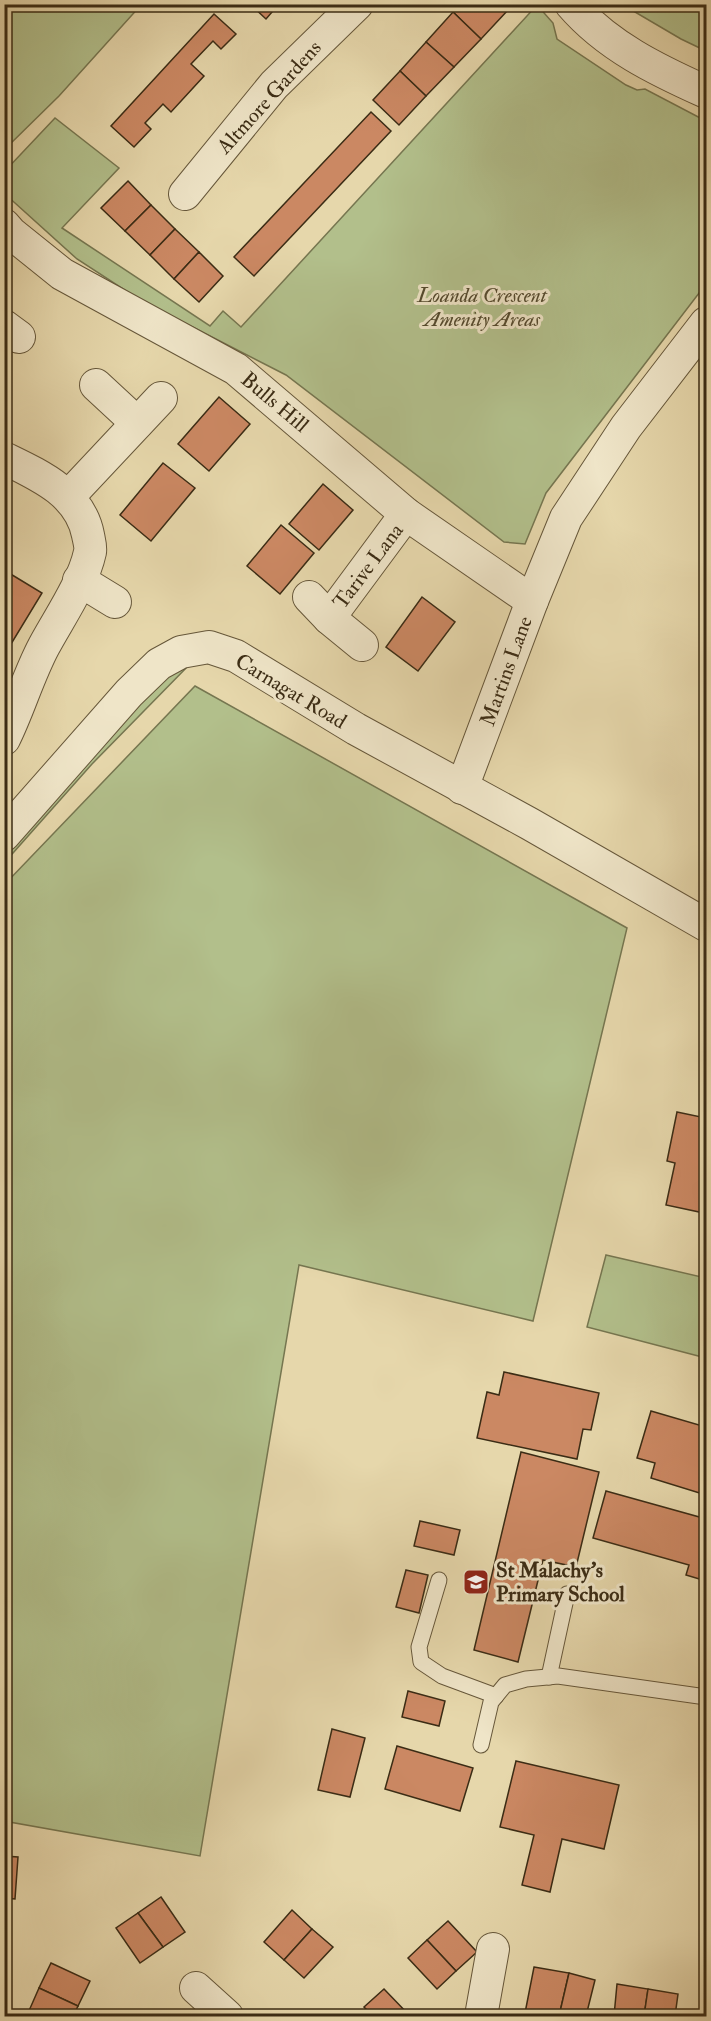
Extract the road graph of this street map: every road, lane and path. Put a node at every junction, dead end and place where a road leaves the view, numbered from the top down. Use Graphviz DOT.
graph roads {
  1 [pos="357,4"];
  2 [pos="571,4"];
  3 [pos="706,92"];
  4 [pos="185,194"];
  5 [pos="4,225"];
  6 [pos="706,323"];
  7 [pos="96,385"];
  8 [pos="160,398"];
  9 [pos="137,423"];
  10 [pos="4,458"];
  11 [pos="69,496"];
  12 [pos="406,514"];
  13 [pos="79,580"];
  14 [pos="532,601"];
  15 [pos="115,602"];
  16 [pos="362,645"];
  17 [pos="4,739"];
  18 [pos="462,788"];
  19 [pos="4,835"];
  20 [pos="706,924"];
  21 [pos="439,1580"];
  22 [pos="567,1594"];
  23 [pos="549,1677"];
  24 [pos="496,1696"];
  25 [pos="706,1696"];
  26 [pos="481,1745"];
  27 [pos="493,1949"];
  28 [pos="196,1988"];
  29 [pos="227,2016"];
  30 [pos="481,2016"];
  1 -- 4 [label="street, Altmore Gardens"];
  2 -- 3 [label="street"];
  5 -- 12 [label="street, Bulls Hill"];
  6 -- 14 [label="street, Martins Lane"];
  7 -- 9 [label="street"];
  8 -- 9 [label="street"];
  9 -- 11 [label="street"];
  10 -- 11 [label="street"];
  11 -- 13 [label="street"];
  12 -- 14 [label="street, Bulls Hill"];
  12 -- 16 [label="street, Tarive Lana"];
  13 -- 15 [label="street"];
  13 -- 17 [label="street"];
  14 -- 18 [label="street, Martins Lane"];
  18 -- 19 [label="street, Carnagat Road"];
  18 -- 20 [label="street"];
  21 -- 24 [label="lane"];
  22 -- 23 [label="lane"];
  23 -- 24 [label="lane"];
  23 -- 25 [label="lane"];
  24 -- 26 [label="lane"];
  27 -- 30 [label="street"];
  28 -- 29 [label="street"];
}
